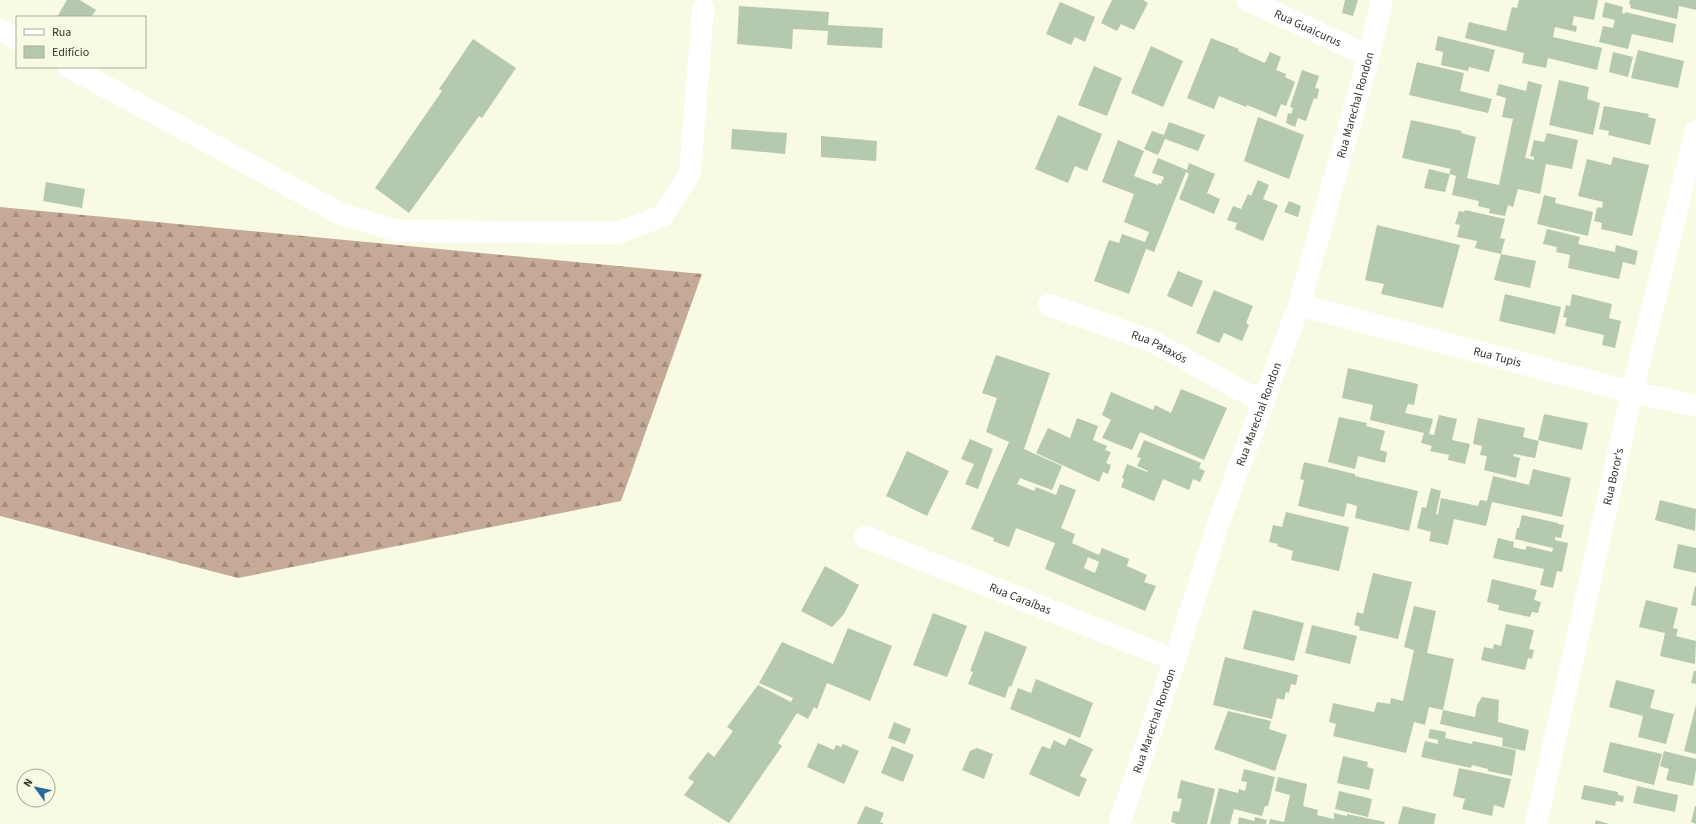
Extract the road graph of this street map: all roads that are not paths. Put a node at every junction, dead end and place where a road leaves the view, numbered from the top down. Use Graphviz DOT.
graph roads {
  1 [pos="1247,0"];
  2 [pos="1382,0"];
  3 [pos="703,9"];
  4 [pos="0,30"];
  5 [pos="16,38"];
  6 [pos="1369,56"];
  7 [pos="71,68"];
  8 [pos="1696,131"];
  9 [pos="1049,305"];
  10 [pos="1299,305"];
  11 [pos="1632,392"];
  12 [pos="1264,403"];
  13 [pos="1696,406"];
  14 [pos="865,537"];
  15 [pos="1175,660"];
  16 [pos="1119,824"];
  17 [pos="1536,824"];
  1 -- 6 [label="street, Rua Guaicurus"];
  2 -- 6 [label="street, Rua Marechal Rondon"];
  3 -- 7 [label="street"];
  4 -- 5 [label="street"];
  6 -- 10 [label="street, Rua Marechal Rondon"];
  8 -- 11 [label="street, Rua Boror's"];
  9 -- 12 [label="street, Rua Pataxós"];
  10 -- 11 [label="street, Rua Tupis"];
  10 -- 12 [label="street, Rua Marechal Rondon"];
  11 -- 13 [label="street, Rua Tupis"];
  11 -- 17 [label="street, Rua Boror's"];
  12 -- 15 [label="street, Rua Marechal Rondon"];
  14 -- 15 [label="street, Rua Caraíbas"];
  15 -- 16 [label="street, Rua Marechal Rondon"];
}
